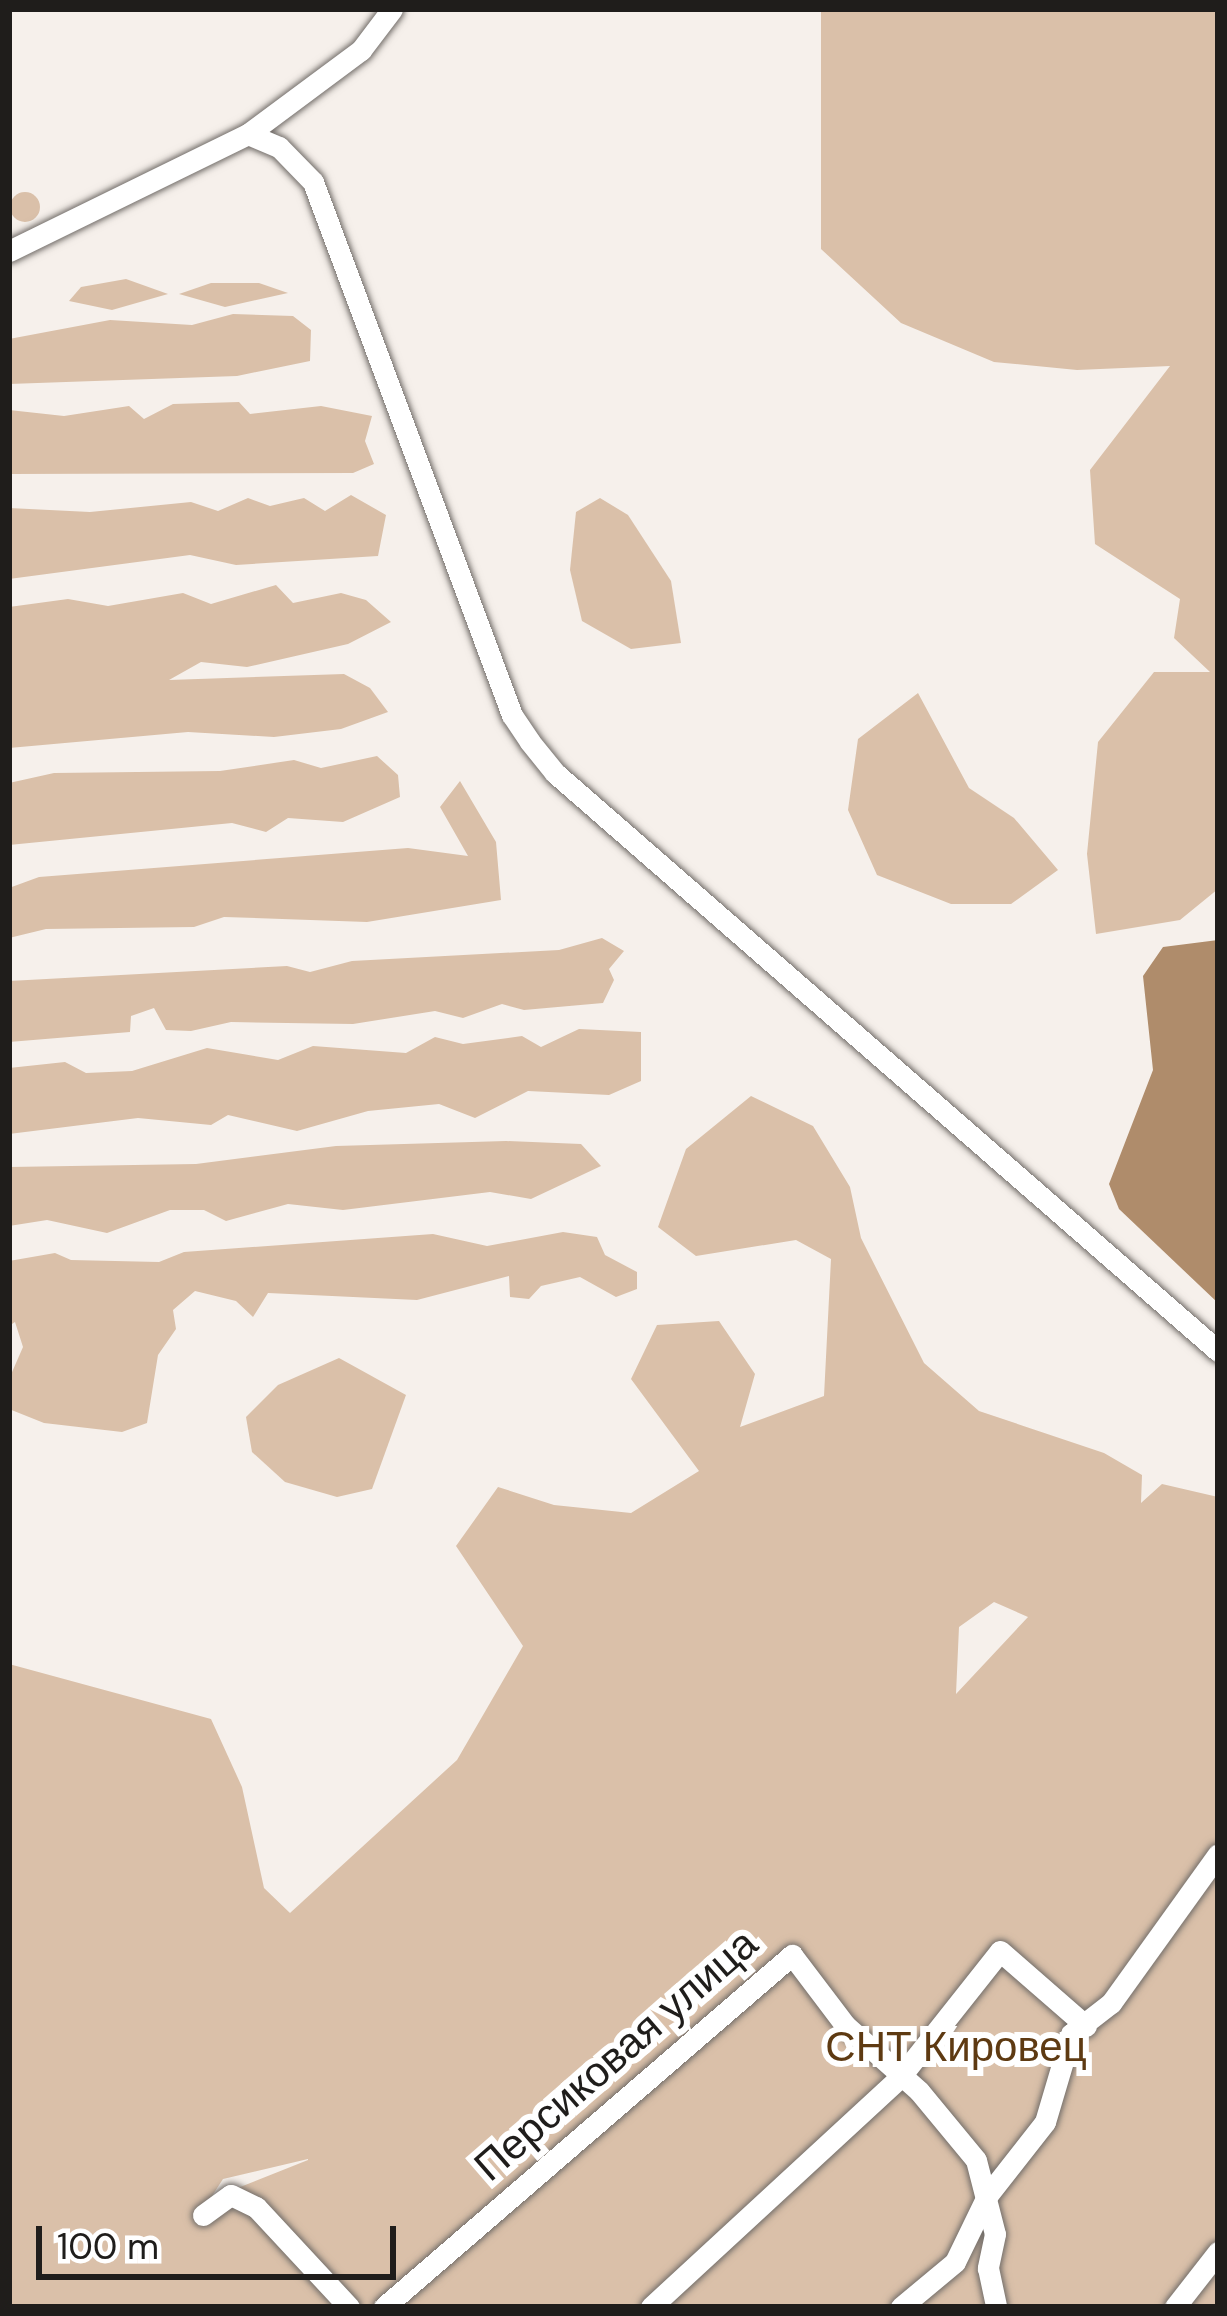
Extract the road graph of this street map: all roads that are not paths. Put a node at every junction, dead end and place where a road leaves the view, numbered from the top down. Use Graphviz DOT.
graph roads {
  1 [pos="392,9"];
  2 [pos="248,134"];
  3 [pos="9,251"];
  4 [pos="1218,1351"];
  5 [pos="1218,1854"];
  6 [pos="1087,2026"];
  7 [pos="901,2075"];
  8 [pos="987,2196"];
  9 [pos="203,2215"];
  10 [pos="1218,2252"];
  11 [pos="349,2307"];
  12 [pos="384,2307"];
  13 [pos="651,2307"];
  14 [pos="902,2307"];
  15 [pos="996,2307"];
  16 [pos="1174,2307"];
  1 -- 2 [label="street"];
  2 -- 3 [label="street"];
  2 -- 4 [label="street"];
  5 -- 6 [label="street"];
  6 -- 7 [label="street"];
  6 -- 8 [label="street"];
  7 -- 8 [label="street, Персиковая улица"];
  7 -- 12 [label="street, Персиковая улица"];
  7 -- 13 [label="street"];
  8 -- 14 [label="street"];
  8 -- 15 [label="street, Персиковая улица"];
  9 -- 11 [label="street"];
  10 -- 16 [label="street"];
}
